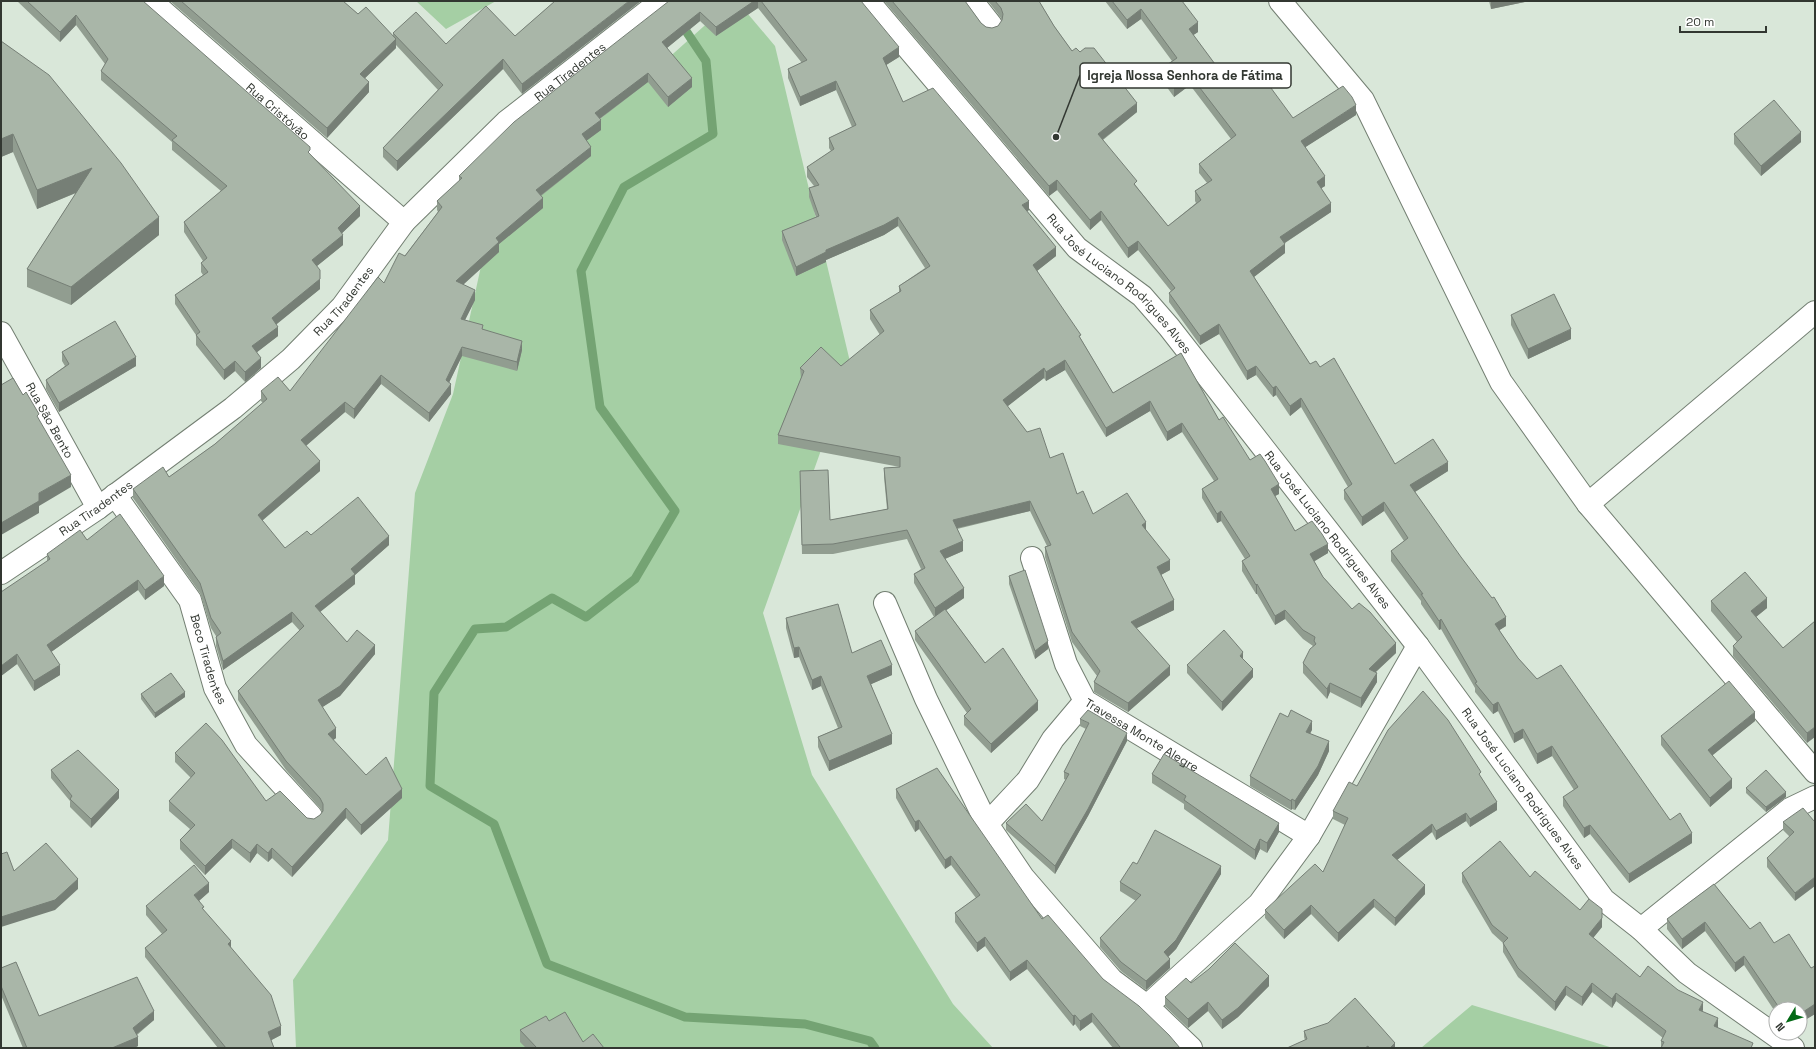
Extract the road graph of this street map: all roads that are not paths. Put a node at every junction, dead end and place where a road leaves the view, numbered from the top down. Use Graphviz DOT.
graph roads {
  1 [pos="151,1"];
  2 [pos="661,1"];
  3 [pos="868,1"];
  4 [pos="972,1"];
  5 [pos="1280,1"];
  6 [pos="991,25"];
  7 [pos="404,222"];
  8 [pos="1815,312"];
  9 [pos="1,333"];
  10 [pos="107,502"];
  11 [pos="1588,504"];
  12 [pos="1032,558"];
  13 [pos="1,573"];
  14 [pos="885,603"];
  15 [pos="1418,646"];
  16 [pos="1085,701"];
  17 [pos="1815,772"];
  18 [pos="1815,797"];
  19 [pos="311,816"];
  20 [pos="987,824"];
  21 [pos="1309,836"];
  22 [pos="1641,928"];
  23 [pos="1147,1006"];
  24 [pos="1191,1048"];
  25 [pos="1793,1048"];
  1 -- 7 [label="street, Rua Cristóvão"];
  2 -- 7 [label="street, Rua Tiradentes"];
  3 -- 15 [label="street, Rua José Luciano Rodrigues Alves"];
  4 -- 6 [label="street"];
  5 -- 11 [label="street"];
  7 -- 10 [label="street, Rua Tiradentes"];
  8 -- 11 [label="street"];
  9 -- 10 [label="street, Rua São Bento"];
  10 -- 13 [label="street, Rua Tiradentes"];
  10 -- 19 [label="street, Beco Tiradentes"];
  11 -- 17 [label="street"];
  12 -- 16 [label="street, Travessa Monte Alegre"];
  14 -- 20 [label="street"];
  15 -- 21 [label="street"];
  15 -- 22 [label="street, Rua José Luciano Rodrigues Alves"];
  16 -- 20 [label="street"];
  16 -- 21 [label="street, Travessa Monte Alegre"];
  18 -- 22 [label="street"];
  20 -- 23 [label="street"];
  21 -- 23 [label="street"];
  22 -- 25 [label="street, Rua José Luciano Rodrigues Alves"];
  23 -- 24 [label="street"];
}
